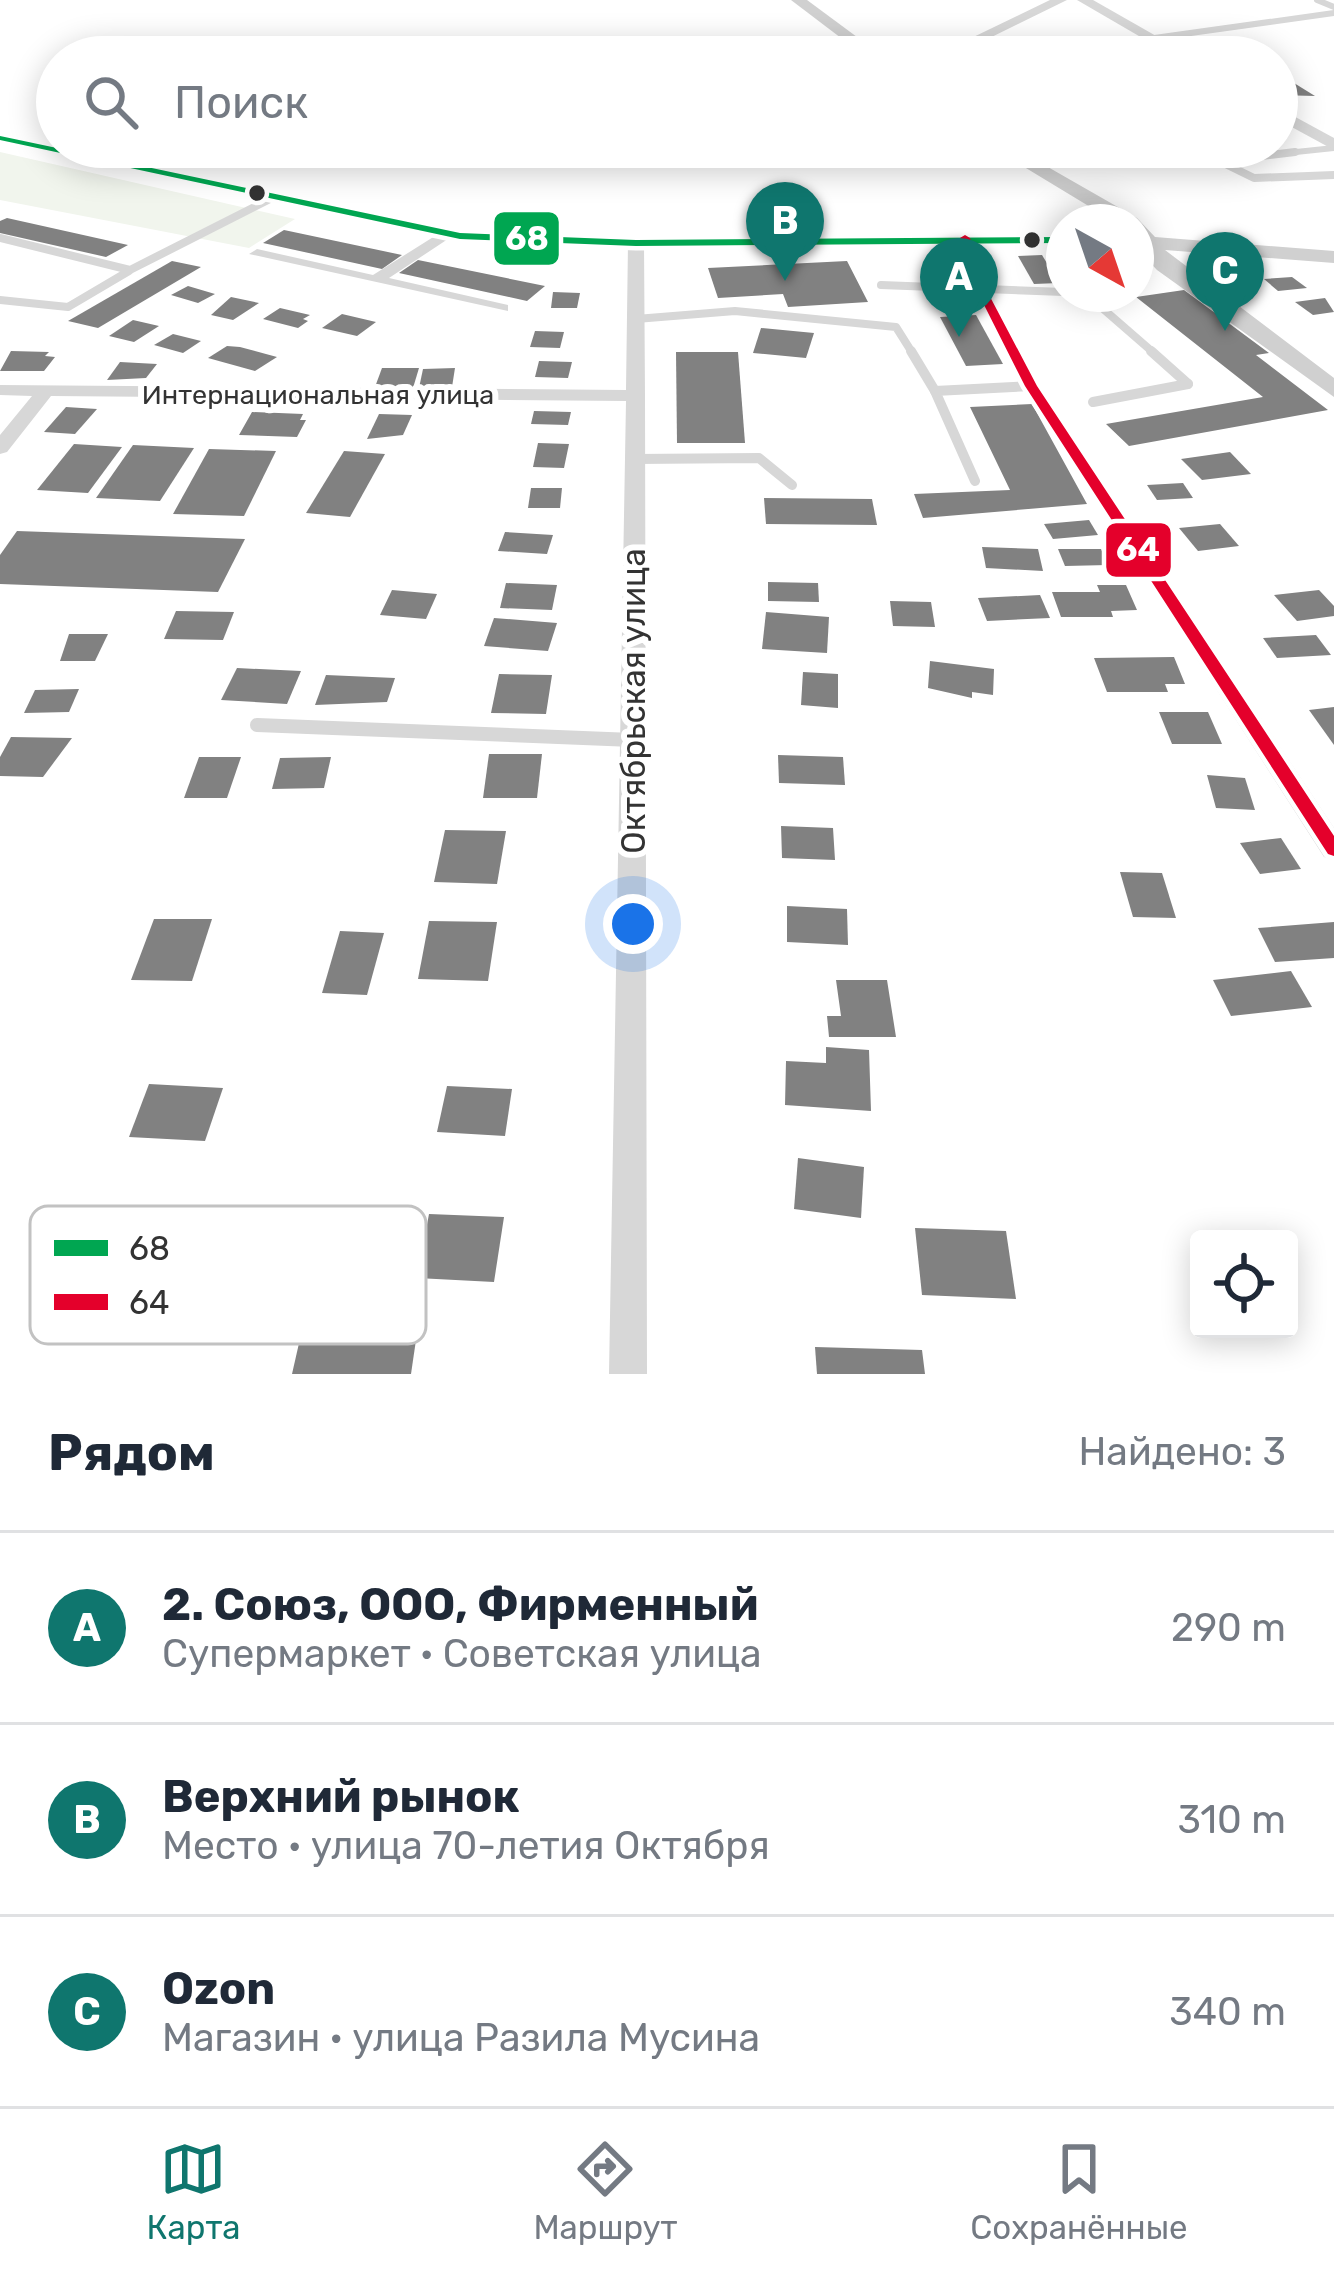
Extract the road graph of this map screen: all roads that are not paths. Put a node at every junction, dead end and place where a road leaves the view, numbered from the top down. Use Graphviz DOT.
graph roads {
  1 [pos="798,0"];
  2 [pos="1061,0"];
  3 [pos="1083,0"];
  4 [pos="1317,0"];
  5 [pos="1334,10"];
  6 [pos="846,36"];
  7 [pos="984,36"];
  8 [pos="1151,36"];
  9 [pos="1168,36"];
  10 [pos="1298,125"];
  11 [pos="0,138"];
  12 [pos="36,146"];
  13 [pos="1334,147"];
  14 [pos="1298,152"];
  15 [pos="136,168"];
  16 [pos="1233,168"];
  17 [pos="1030,169"];
  18 [pos="1334,175"];
  19 [pos="272,198"];
  20 [pos="1059,204"];
  21 [pos="1090,204"];
  22 [pos="1046,228"];
  23 [pos="1154,233"];
  24 [pos="1154,233"];
  25 [pos="446,234"];
  26 [pos="0,238"];
  27 [pos="965,238"];
  28 [pos="636,243"];
  29 [pos="1257,251"];
  30 [pos="1154,252"];
  31 [pos="257,254"];
  32 [pos="1334,257"];
  33 [pos="130,270"];
  34 [pos="376,280"];
  35 [pos="881,285"];
  36 [pos="982,291"];
  37 [pos="1046,292"];
  38 [pos="0,300"];
  39 [pos="502,308"];
  40 [pos="1106,312"];
  41 [pos="636,320"];
  42 [pos="1031,386"];
  43 [pos="0,390"];
  44 [pos="1334,390"];
  45 [pos="45,391"];
  46 [pos="934,391"];
  47 [pos="636,396"];
  48 [pos="1093,402"];
  49 [pos="0,448"];
  50 [pos="635,460"];
  51 [pos="975,481"];
  52 [pos="792,485"];
  53 [pos="257,725"];
  54 [pos="633,740"];
  55 [pos="1334,850"];
  56 [pos="628,1374"];
  1 -- 6 [label="main road"];
  2 -- 7 [label="street"];
  3 -- 8 [label="street"];
  4 -- 5 [label="lane"];
  5 -- 9 [label="lane"];
  10 -- 13 [label="street"];
  11 -- 12 [label="main road"];
  13 -- 14 [label="lane"];
  15 -- 19 [label="main road"];
  16 -- 18 [label="lane"];
  17 -- 20 [label="main road"];
  17 -- 21 [label="main road"];
  19 -- 25 [label="main road"];
  19 -- 33 [label="lane"];
  22 -- 27 [label="main road"];
  23 -- 29 [label="main road"];
  24 -- 29 [label="main road"];
  25 -- 28 [label="main road"];
  25 -- 34 [label="street"];
  26 -- 33 [label="lane"];
  27 -- 28 [label="main road"];
  27 -- 36 [label="street"];
  28 -- 41 [label="street, Октябрьская улица"];
  29 -- 32 [label="main road"];
  30 -- 44 [label="main road"];
  31 -- 34 [label="street"];
  33 -- 38 [label="lane"];
  34 -- 39 [label="street"];
  35 -- 36 [label="lane"];
  36 -- 37 [label="lane"];
  36 -- 42 [label="street"];
  40 -- 48 [label="lane"];
  41 -- 46 [label="lane"];
  41 -- 47 [label="street, Октябрьская улица"];
  42 -- 46 [label="lane"];
  42 -- 55 [label="street"];
  43 -- 45 [label="street, Интернациональная улица"];
  45 -- 47 [label="street, Интернациональная улица"];
  45 -- 49 [label="street"];
  46 -- 51 [label="lane"];
  47 -- 50 [label="street, Октябрьская улица"];
  50 -- 52 [label="lane"];
  50 -- 54 [label="street, Октябрьская улица"];
  53 -- 54 [label="lane"];
  54 -- 56 [label="street, Октябрьская улица"];
}
